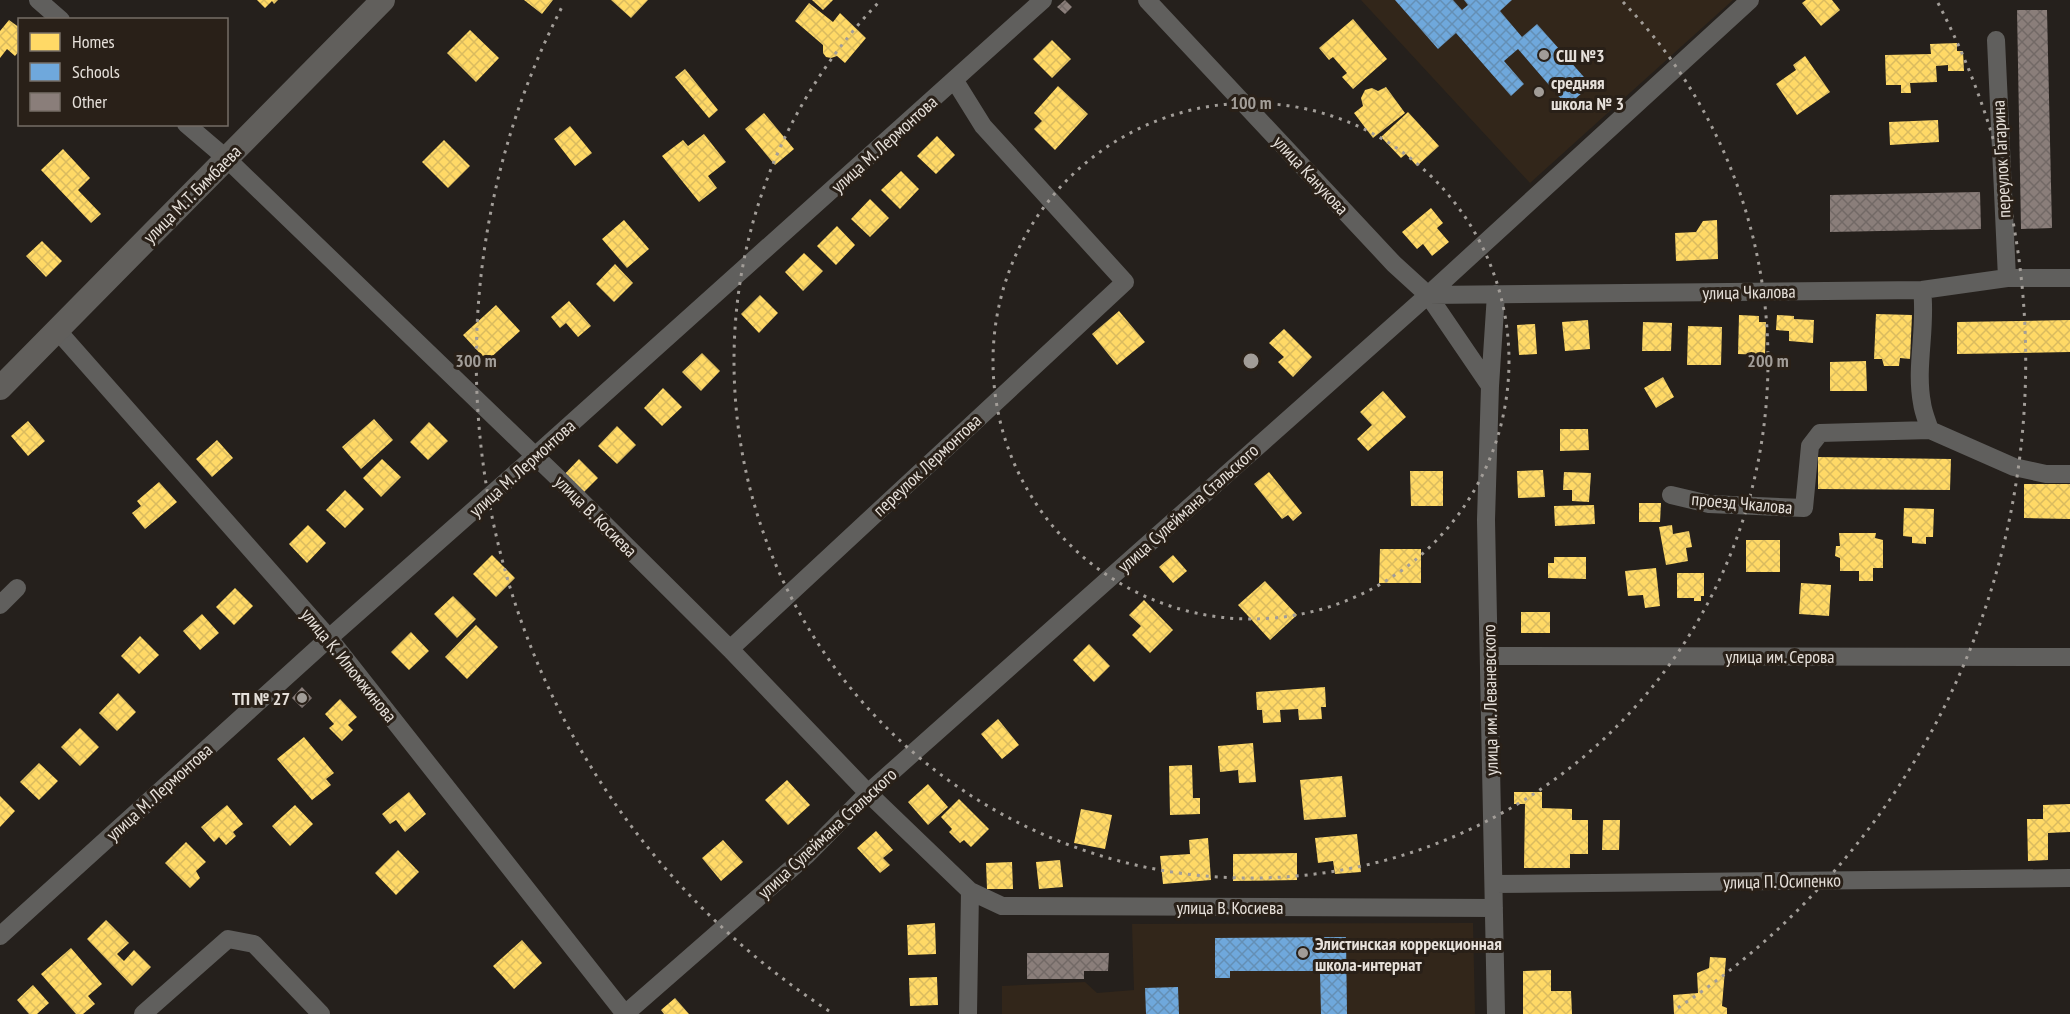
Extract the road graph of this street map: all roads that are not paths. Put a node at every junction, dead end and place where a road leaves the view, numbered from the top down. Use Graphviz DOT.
graph roads {
  1 [pos="38,0"];
  2 [pos="383,0"];
  3 [pos="1043,0"];
  4 [pos="1148,0"];
  5 [pos="1750,0"];
  6 [pos="59,18"];
  7 [pos="1996,40"];
  8 [pos="955,81"];
  9 [pos="188,126"];
  10 [pos="227,159"];
  11 [pos="2007,278"];
  12 [pos="2070,278"];
  13 [pos="1922,290"];
  14 [pos="1496,294"];
  15 [pos="1428,295"];
  16 [pos="57,330"];
  17 [pos="1490,386"];
  18 [pos="0,388"];
  19 [pos="1930,430"];
  20 [pos="535,456"];
  21 [pos="2070,474"];
  22 [pos="1671,495"];
  23 [pos="17,588"];
  24 [pos="0,605"];
  25 [pos="329,638"];
  26 [pos="730,649"];
  27 [pos="1490,656"];
  28 [pos="2070,657"];
  29 [pos="868,793"];
  30 [pos="2070,878"];
  31 [pos="1494,884"];
  32 [pos="970,891"];
  33 [pos="1494,908"];
  34 [pos="0,936"];
  35 [pos="143,1014"];
  36 [pos="321,1014"];
  37 [pos="625,1014"];
  38 [pos="968,1014"];
  39 [pos="1496,1014"];
  1 -- 6 [label="street"];
  2 -- 10 [label="main road, улица М.Т. Бимбаева"];
  3 -- 8 [label="street, улица М. Лермонтова"];
  4 -- 15 [label="street, улица Канукова"];
  5 -- 15 [label="street, улица Сулеймана Стальского"];
  7 -- 11 [label="street, переулок Гагарина"];
  8 -- 20 [label="street, улица М. Лермонтова"];
  8 -- 26 [label="street, переулок Лермонтова"];
  9 -- 10 [label="street, улица В. Косиева"];
  10 -- 16 [label="main road, улица М.Т. Бимбаева"];
  10 -- 20 [label="street, улица В. Косиева"];
  11 -- 12 [label="street, улица Чкалова"];
  11 -- 13 [label="street, улица Чкалова"];
  13 -- 14 [label="street, улица Чкалова"];
  13 -- 19 [label="street"];
  14 -- 15 [label="street, улица Чкалова"];
  14 -- 17 [label="street, улица им. Леваневского"];
  15 -- 17 [label="street"];
  15 -- 29 [label="street, улица Сулеймана Стальского"];
  16 -- 18 [label="main road, улица М.Т. Бимбаева"];
  16 -- 25 [label="street, улица К. Илюмжинова"];
  17 -- 27 [label="street, улица им. Леваневского"];
  19 -- 21 [label="street, проезд Чкалова"];
  19 -- 22 [label="street, проезд Чкалова"];
  20 -- 25 [label="street, улица М. Лермонтова"];
  20 -- 26 [label="street, улица В. Косиева"];
  23 -- 24 [label="street"];
  25 -- 34 [label="street, улица М. Лермонтова"];
  25 -- 37 [label="street, улица К. Илюмжинова"];
  26 -- 29 [label="street, улица В. Косиева"];
  27 -- 28 [label="street, улица им. Серова"];
  27 -- 31 [label="street, улица им. Леваневского"];
  29 -- 32 [label="street, улица В. Косиева"];
  29 -- 37 [label="street, улица Сулеймана Стальского"];
  30 -- 31 [label="street, улица П. Осипенко"];
  31 -- 33 [label="street, улица им. Леваневского"];
  32 -- 33 [label="street, улица В. Косиева"];
  32 -- 38 [label="street"];
  33 -- 39 [label="street, улица им. Леваневского"];
  35 -- 36 [label="street"];
}
